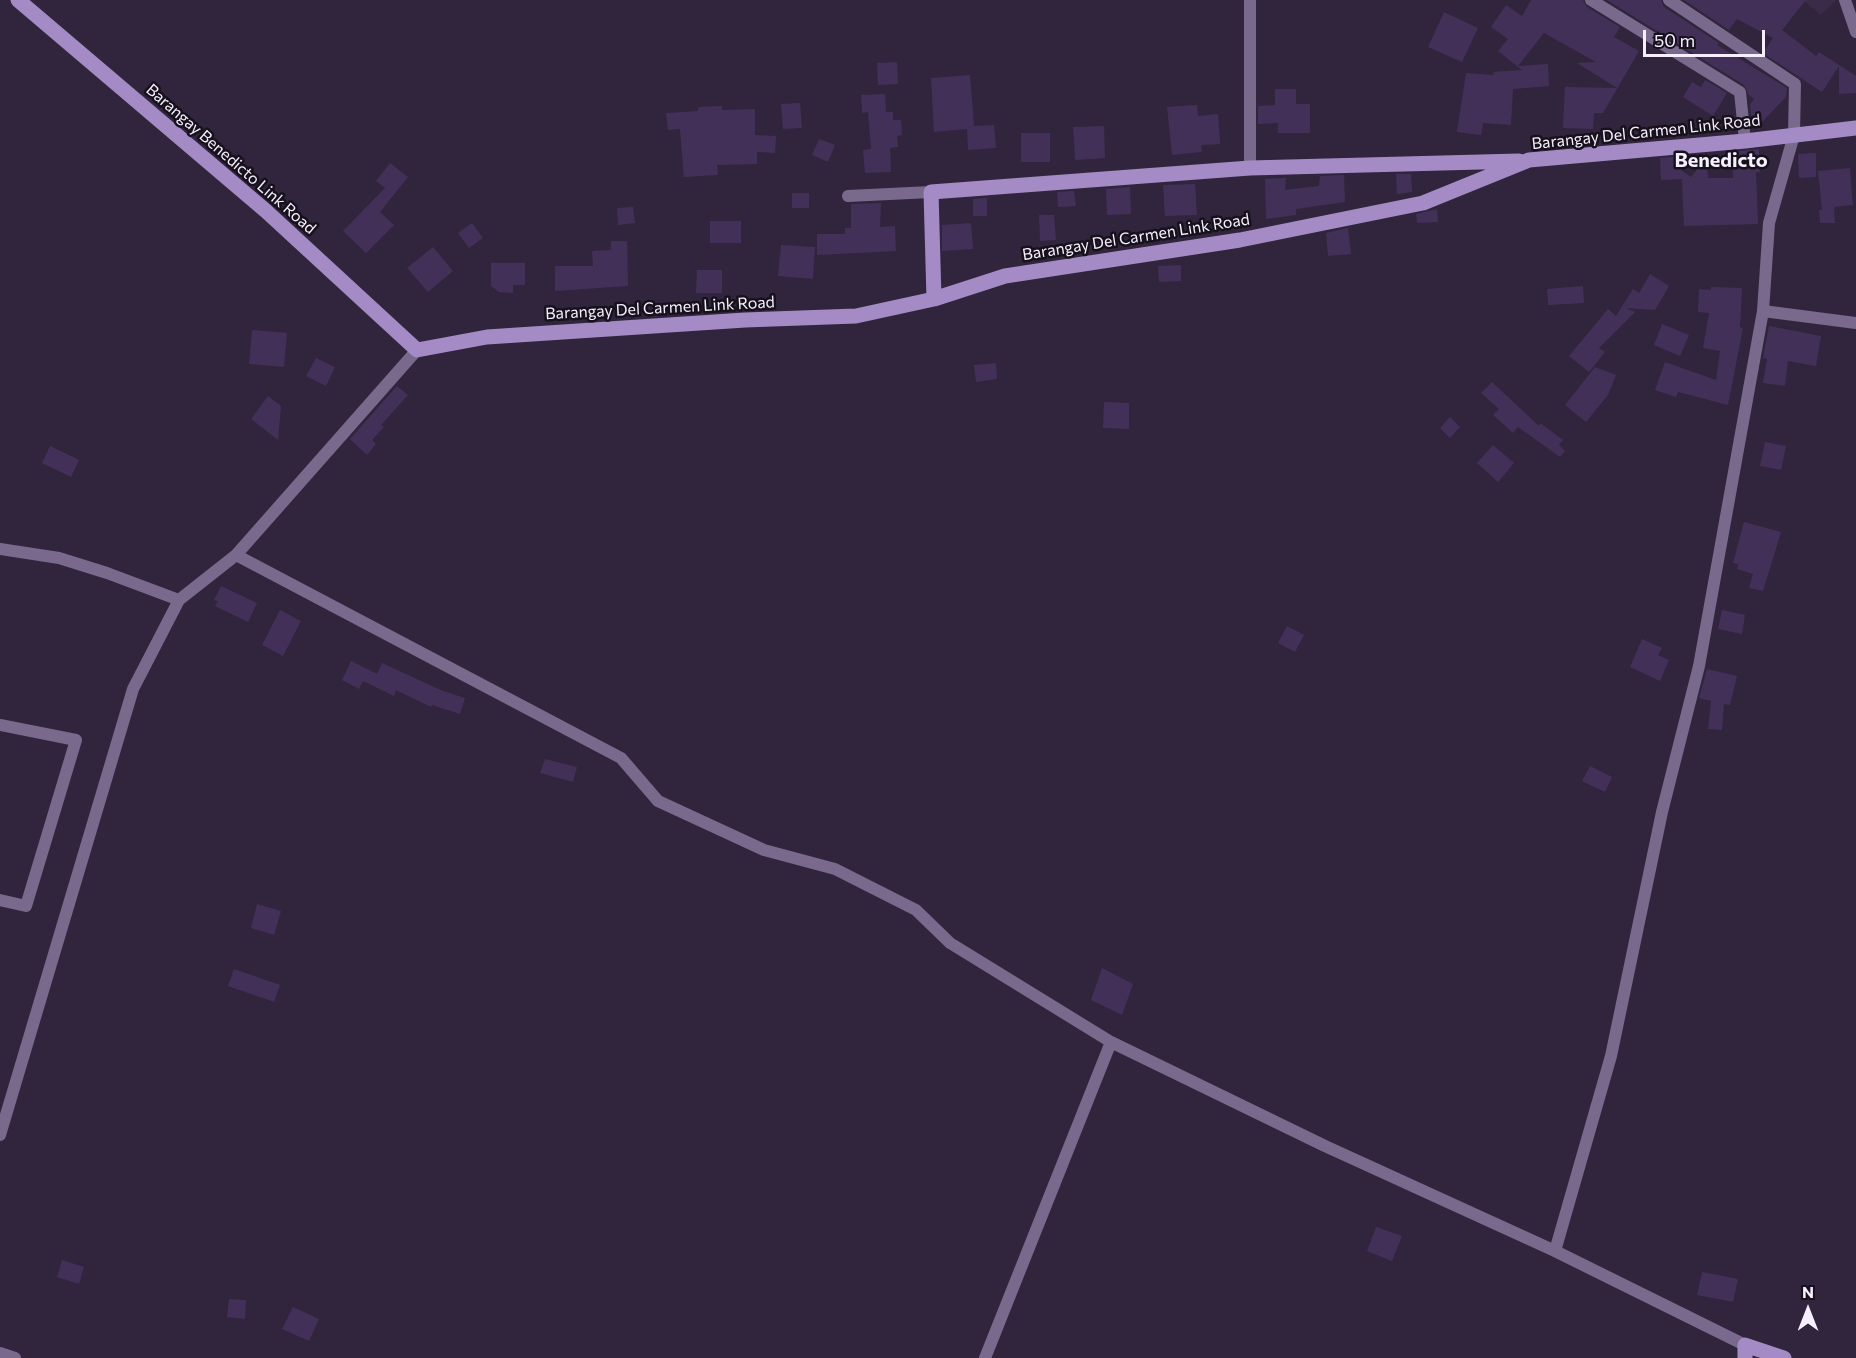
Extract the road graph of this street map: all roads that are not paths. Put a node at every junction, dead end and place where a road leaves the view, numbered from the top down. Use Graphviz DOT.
graph roads {
  1 [pos="18,0"];
  2 [pos="1250,0"];
  3 [pos="1591,0"];
  4 [pos="1669,0"];
  5 [pos="1845,0"];
  6 [pos="1856,32"];
  7 [pos="1856,128"];
  8 [pos="1794,135"];
  9 [pos="1745,141"];
  10 [pos="1529,160"];
  11 [pos="1250,168"];
  12 [pos="931,192"];
  13 [pos="848,196"];
  14 [pos="934,299"];
  15 [pos="1763,311"];
  16 [pos="1856,323"];
  17 [pos="417,350"];
  18 [pos="0,549"];
  19 [pos="237,555"];
  20 [pos="178,600"];
  21 [pos="0,726"];
  22 [pos="0,900"];
  23 [pos="1111,1042"];
  24 [pos="0,1135"];
  25 [pos="1556,1251"];
  26 [pos="1745,1352"];
  27 [pos="0,1353"];
  28 [pos="15,1358"];
  29 [pos="985,1358"];
  30 [pos="1784,1358"];
  1 -- 17 [label="street, Barangay Benedicto Link Road"];
  2 -- 11 [label="street"];
  3 -- 9 [label="street"];
  4 -- 8 [label="street"];
  5 -- 6 [label="street"];
  7 -- 8 [label="street, Barangay Del Carmen Link Road"];
  8 -- 9 [label="street, Barangay Del Carmen Link Road"];
  8 -- 15 [label="street"];
  9 -- 10 [label="street, Barangay Del Carmen Link Road"];
  10 -- 11 [label="street"];
  10 -- 14 [label="street, Barangay Del Carmen Link Road"];
  11 -- 12 [label="street"];
  12 -- 13 [label="street"];
  12 -- 14 [label="street"];
  14 -- 17 [label="street, Barangay Del Carmen Link Road"];
  15 -- 16 [label="street"];
  15 -- 25 [label="street"];
  17 -- 19 [label="street"];
  18 -- 20 [label="street"];
  19 -- 20 [label="street"];
  19 -- 23 [label="street"];
  20 -- 24 [label="street"];
  21 -- 22 [label="street"];
  23 -- 25 [label="street"];
  23 -- 29 [label="street"];
  25 -- 26 [label="street"];
  26 -- 30 [label="street"];
  27 -- 28 [label="street"];
}
